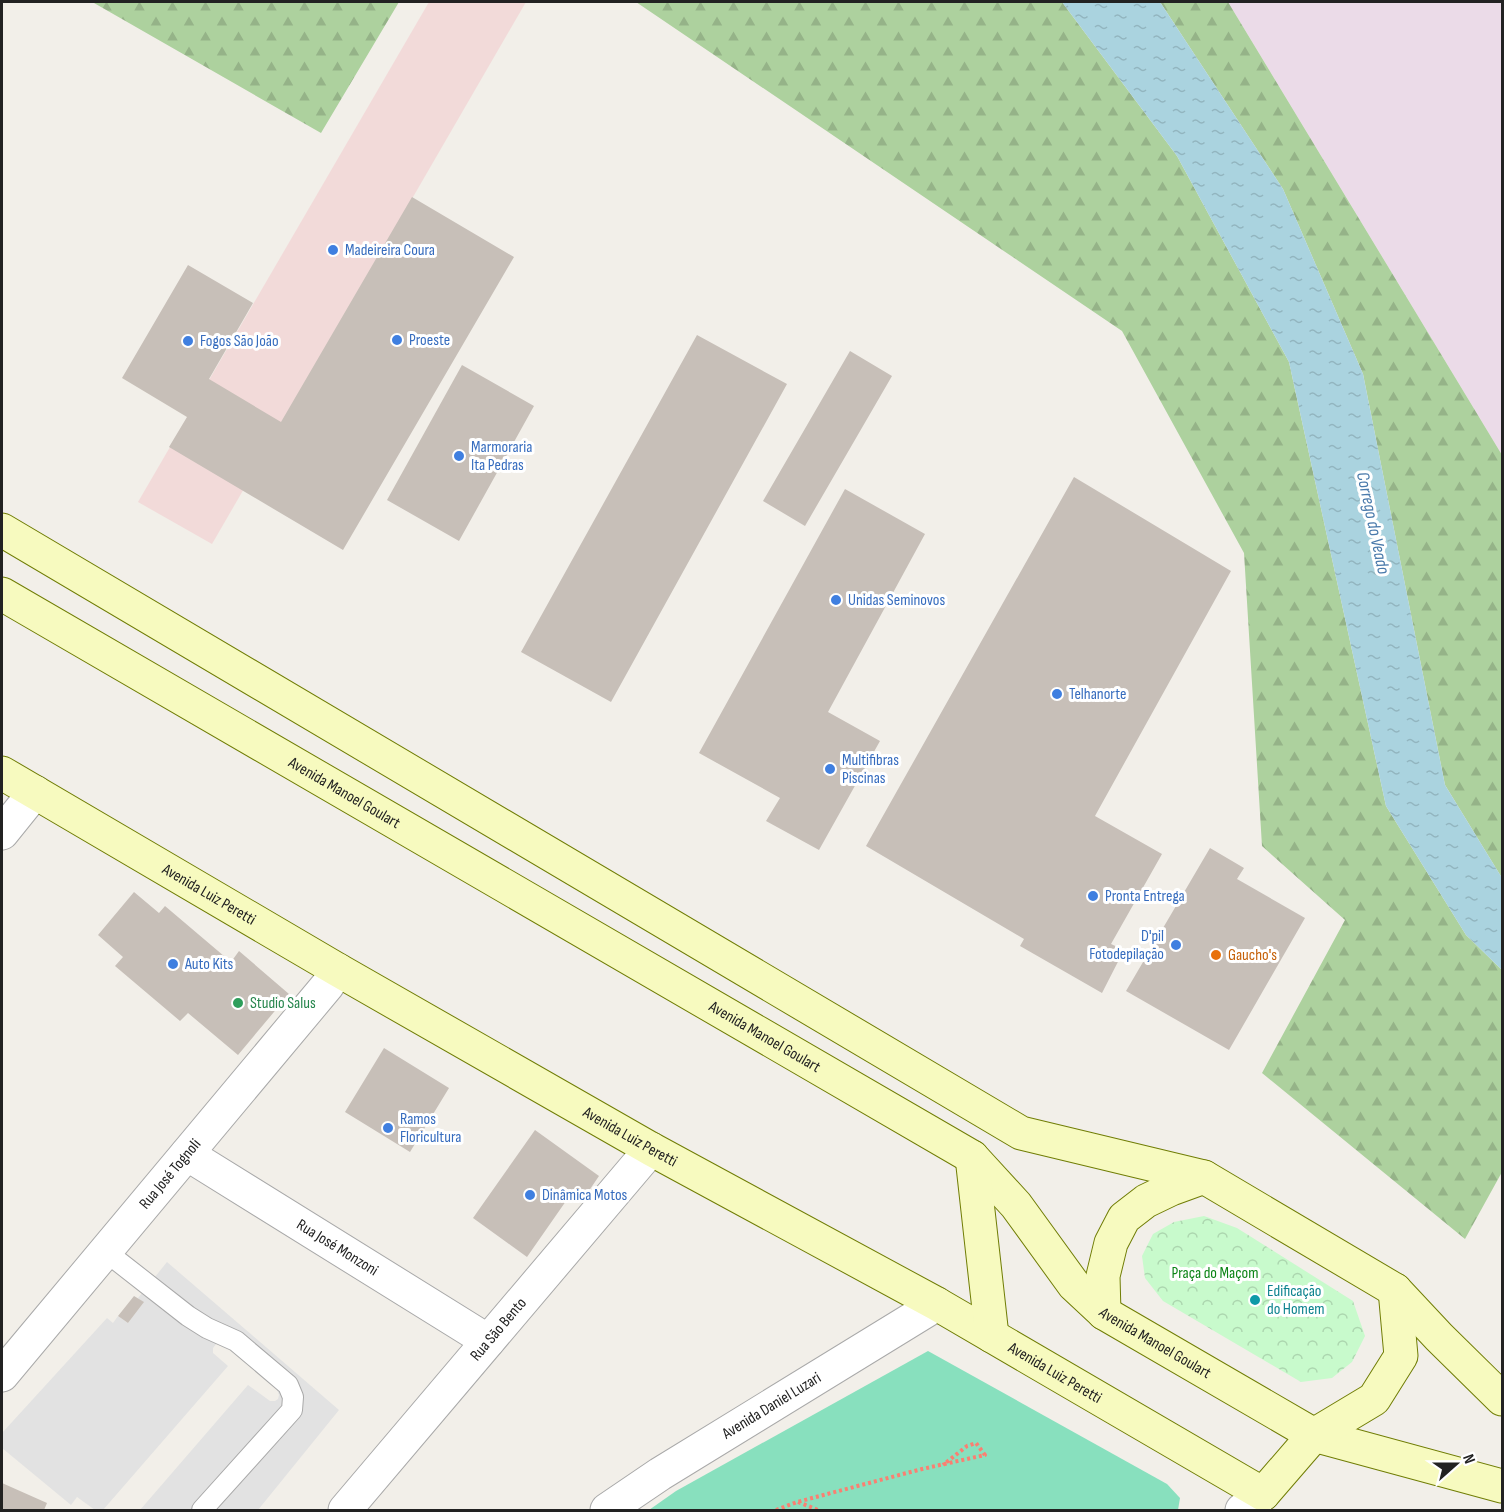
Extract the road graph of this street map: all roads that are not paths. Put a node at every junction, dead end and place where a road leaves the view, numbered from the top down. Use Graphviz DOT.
graph roads {
  1 [pos="2,530"];
  2 [pos="2,594"];
  3 [pos="2,773"];
  4 [pos="35,792"];
  5 [pos="2,833"];
  6 [pos="338,970"];
  7 [pos="651,1149"];
  8 [pos="187,1154"];
  9 [pos="972,1158"];
  10 [pos="1204,1177"];
  11 [pos="105,1251"];
  12 [pos="1395,1290"];
  13 [pos="937,1304"];
  14 [pos="1104,1313"];
  15 [pos="992,1336"];
  16 [pos="488,1341"];
  17 [pos="2,1375"];
  18 [pos="1503,1399"];
  19 [pos="1314,1435"];
  20 [pos="1503,1486"];
  21 [pos="1252,1502"];
  22 [pos="202,1510"];
  23 [pos="345,1510"];
  24 [pos="607,1510"];
  1 -- 10 [label="main road"];
  2 -- 9 [label="main road, Avenida Manoel Goulart"];
  3 -- 4 [label="main road, Avenida Luiz Peretti"];
  4 -- 5 [label="street"];
  4 -- 6 [label="main road, Avenida Luiz Peretti"];
  6 -- 7 [label="main road, Avenida Luiz Peretti"];
  6 -- 8 [label="street, Rua José Tognoli"];
  7 -- 13 [label="main road, Avenida Luiz Peretti"];
  7 -- 16 [label="street, Rua São Bento"];
  8 -- 11 [label="street, Rua José Tognoli"];
  8 -- 16 [label="street, Rua José Monzoni"];
  9 -- 14 [label="main road, Avenida Manoel Goulart"];
  9 -- 15 [label="main road"];
  10 -- 12 [label="main road"];
  10 -- 14 [label="main road"];
  11 -- 17 [label="street, Rua José Tognoli"];
  11 -- 22 [label="lane"];
  12 -- 18 [label="main road"];
  12 -- 19 [label="main road"];
  13 -- 15 [label="main road, Avenida Luiz Peretti"];
  13 -- 24 [label="street, Avenida Daniel Luzari"];
  14 -- 19 [label="main road, Avenida Manoel Goulart"];
  15 -- 21 [label="main road, Avenida Luiz Peretti"];
  16 -- 23 [label="street, Rua São Bento"];
  19 -- 20 [label="main road, Avenida Manoel Goulart"];
  19 -- 21 [label="main road"];
}
